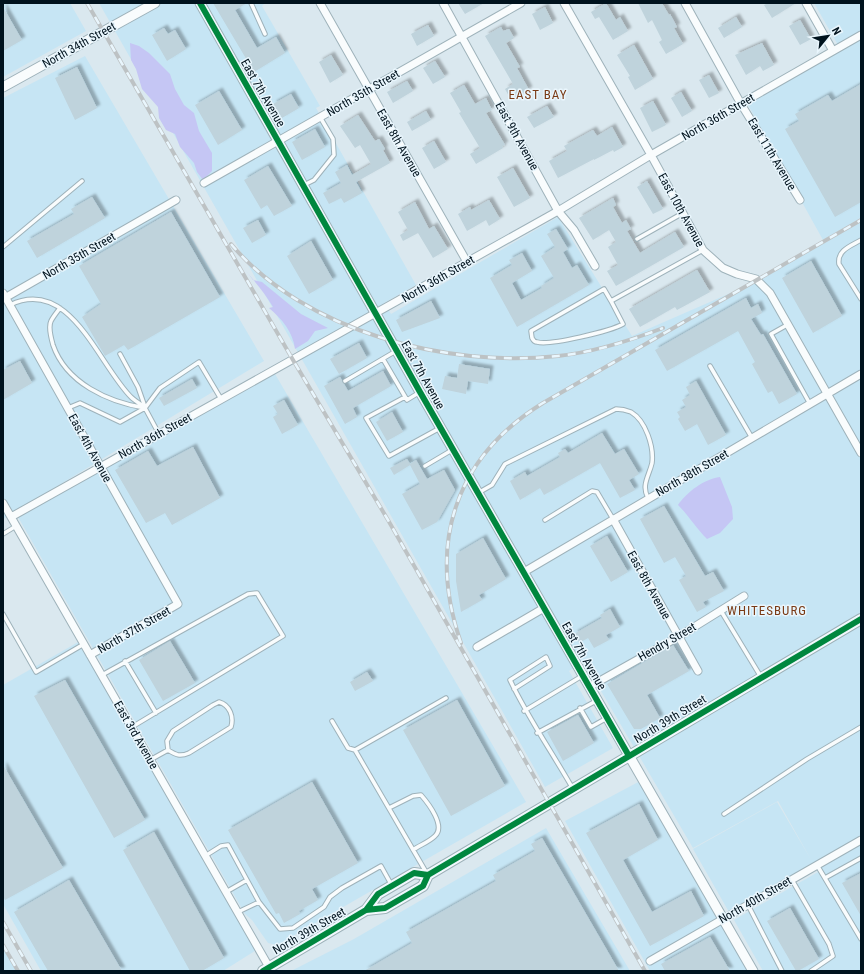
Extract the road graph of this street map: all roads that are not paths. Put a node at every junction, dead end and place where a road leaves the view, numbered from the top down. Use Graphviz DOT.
graph roads {
  1 [pos="155,3"];
  2 [pos="200,3"];
  3 [pos="250,3"];
  4 [pos="320,3"];
  5 [pos="443,3"];
  6 [pos="521,3"];
  7 [pos="564,3"];
  8 [pos="685,3"];
  9 [pos="806,3"];
  10 [pos="265,34"];
  11 [pos="861,35"];
  12 [pos="462,37"];
  13 [pos="833,50"];
  14 [pos="3,87"];
  15 [pos="369,90"];
  16 [pos="741,104"];
  17 [pos="320,117"];
  18 [pos="278,141"];
  19 [pos="651,154"];
  20 [pos="82,181"];
  21 [pos="204,183"];
  22 [pos="304,185"];
  23 [pos="176,200"];
  24 [pos="800,200"];
  25 [pos="558,211"];
  26 [pos="683,213"];
  27 [pos="637,239"];
  28 [pos="861,240"];
  29 [pos="3,247"];
  30 [pos="703,250"];
  31 [pos="467,262"];
  32 [pos="595,266"];
  33 [pos="4,297"];
  34 [pos="861,299"];
  35 [pos="611,301"];
  36 [pos="10,305"];
  37 [pos="60,308"];
  38 [pos="375,314"];
  39 [pos="787,325"];
  40 [pos="396,351"];
  41 [pos="120,354"];
  42 [pos="383,359"];
  43 [pos="710,366"];
  44 [pos="861,374"];
  45 [pos="345,381"];
  46 [pos="420,392"];
  47 [pos="827,394"];
  48 [pos="405,397"];
  49 [pos="221,399"];
  50 [pos="810,404"];
  51 [pos="68,408"];
  52 [pos="145,408"];
  53 [pos="440,427"];
  54 [pos="159,434"];
  55 [pos="752,438"];
  56 [pos="453,449"];
  57 [pos="861,453"];
  58 [pos="425,466"];
  59 [pos="101,467"];
  60 [pos="478,493"];
  61 [pos="648,498"];
  62 [pos="3,503"];
  63 [pos="11,517"];
  64 [pos="613,519"];
  65 [pos="545,520"];
  66 [pos="16,526"];
  67 [pos="3,534"];
  68 [pos="524,572"];
  69 [pos="744,596"];
  70 [pos="178,604"];
  71 [pos="544,608"];
  72 [pos="721,611"];
  73 [pos="3,614"];
  74 [pos="861,619"];
  75 [pos="678,637"];
  76 [pos="84,644"];
  77 [pos="476,647"];
  78 [pos="90,655"];
  79 [pos="125,661"];
  80 [pos="698,671"];
  81 [pos="102,675"];
  82 [pos="583,675"];
  83 [pos="761,678"];
  84 [pos="589,687"];
  85 [pos="514,689"];
  86 [pos="446,698"];
  87 [pos="597,700"];
  88 [pos="580,708"];
  89 [pos="524,711"];
  90 [pos="156,713"];
  91 [pos="607,718"];
  92 [pos="332,721"];
  93 [pos="132,727"];
  94 [pos="861,727"];
  95 [pos="537,733"];
  96 [pos="168,750"];
  97 [pos="355,750"];
  98 [pos="629,756"];
  99 [pos="150,760"];
  100 [pos="573,790"];
  101 [pos="389,808"];
  102 [pos="724,814"];
  103 [pos="861,840"];
  104 [pos="413,850"];
  105 [pos="205,856"];
  106 [pos="861,858"];
  107 [pos="817,864"];
  108 [pos="428,875"];
  109 [pos="825,878"];
  110 [pos="792,879"];
  111 [pos="247,880"];
  112 [pos="392,885"];
  113 [pos="226,892"];
  114 [pos="259,902"];
  115 [pos="748,904"];
  116 [pos="366,910"];
  117 [pos="238,912"];
  118 [pos="722,918"];
  119 [pos="861,939"];
  120 [pos="650,961"];
  121 [pos="266,969"];
  122 [pos="753,971"];
  123 [pos="782,971"];
  124 [pos="811,971"];
  1 -- 14 [label="street, North 34th Street"];
  2 -- 18 [label="street, East 7th Avenue"];
  3 -- 10 [label="lane"];
  4 -- 15 [label="street, East 8th Avenue"];
  5 -- 12 [label="street, East 9th Avenue"];
  6 -- 12 [label="street, North 35th Street"];
  7 -- 19 [label="street, East 10th Avenue"];
  8 -- 16 [label="street, East 11th Avenue"];
  9 -- 13 [label="street"];
  11 -- 13 [label="street, North 36th Street"];
  12 -- 15 [label="street, North 35th Street"];
  12 -- 25 [label="street, East 9th Avenue"];
  13 -- 16 [label="street, North 36th Street"];
  15 -- 17 [label="street, North 35th Street"];
  15 -- 31 [label="street, East 8th Avenue"];
  16 -- 19 [label="street, North 36th Street"];
  16 -- 24 [label="street, East 11th Avenue"];
  17 -- 18 [label="street, North 35th Street"];
  17 -- 22 [label="lane"];
  18 -- 21 [label="street, North 35th Street"];
  18 -- 22 [label="street, East 7th Avenue"];
  19 -- 25 [label="street, North 36th Street"];
  19 -- 26 [label="street, East 10th Avenue"];
  20 -- 29 [label="lane"];
  22 -- 38 [label="street, East 7th Avenue"];
  23 -- 33 [label="street, North 35th Street"];
  25 -- 31 [label="street, North 36th Street"];
  25 -- 32 [label="street, East 9th Avenue"];
  26 -- 27 [label="lane"];
  26 -- 30 [label="street, East 10th Avenue"];
  28 -- 34 [label="lane"];
  30 -- 35 [label="lane"];
  30 -- 39 [label="street, East 10th Avenue"];
  31 -- 38 [label="street, North 36th Street"];
  33 -- 36 [label="street, East 4th Avenue"];
  35 -- 35 [label="lane"];
  36 -- 37 [label="lane"];
  36 -- 51 [label="street, East 4th Avenue"];
  37 -- 52 [label="lane"];
  37 -- 52 [label="lane"];
  38 -- 40 [label="street, East 7th Avenue"];
  38 -- 49 [label="street, North 36th Street"];
  39 -- 47 [label="street, East 10th Avenue"];
  39 -- 50 [label="lane"];
  40 -- 42 [label="lane"];
  40 -- 46 [label="street, East 7th Avenue"];
  41 -- 52 [label="lane"];
  42 -- 45 [label="lane"];
  42 -- 48 [label="lane"];
  43 -- 55 [label="lane"];
  44 -- 47 [label="street, North 38th Street"];
  46 -- 48 [label="lane"];
  46 -- 53 [label="street, East 7th Avenue"];
  47 -- 50 [label="street, North 38th Street"];
  47 -- 57 [label="street, East 10th Avenue"];
  48 -- 53 [label="lane"];
  49 -- 52 [label="lane"];
  49 -- 54 [label="street, North 36th Street"];
  50 -- 55 [label="street, North 38th Street"];
  51 -- 52 [label="lane"];
  51 -- 59 [label="street, East 4th Avenue"];
  52 -- 54 [label="lane"];
  53 -- 56 [label="street, East 7th Avenue"];
  54 -- 59 [label="street, North 36th Street"];
  55 -- 61 [label="street, North 38th Street"];
  56 -- 58 [label="lane"];
  56 -- 60 [label="street, East 7th Avenue"];
  59 -- 63 [label="street, North 36th Street"];
  59 -- 70 [label="street, East 4th Avenue"];
  60 -- 61 [label="lane"];
  60 -- 68 [label="street, East 7th Avenue"];
  61 -- 64 [label="street, North 38th Street"];
  62 -- 63 [label="street, East 3rd Avenue"];
  63 -- 66 [label="street, East 3rd Avenue"];
  64 -- 65 [label="lane"];
  64 -- 68 [label="street, North 38th Street"];
  64 -- 75 [label="street, East 8th Avenue"];
  66 -- 67 [label="lane"];
  66 -- 76 [label="street, East 3rd Avenue"];
  68 -- 71 [label="street, East 7th Avenue"];
  69 -- 72 [label="street, Hendry Street"];
  70 -- 78 [label="street, North 37th Street"];
  71 -- 77 [label="street"];
  71 -- 82 [label="street, East 7th Avenue"];
  72 -- 75 [label="street, Hendry Street"];
  72 -- 83 [label="lane"];
  73 -- 76 [label="lane"];
  74 -- 83 [label="main road, North 39th Street"];
  75 -- 80 [label="street, East 8th Avenue"];
  75 -- 84 [label="street, Hendry Street"];
  76 -- 78 [label="street, East 3rd Avenue"];
  78 -- 81 [label="street, East 3rd Avenue"];
  79 -- 81 [label="lane"];
  79 -- 90 [label="lane"];
  79 -- 90 [label="lane"];
  81 -- 93 [label="street, East 3rd Avenue"];
  82 -- 84 [label="street, East 7th Avenue"];
  82 -- 89 [label="lane"];
  83 -- 98 [label="main road, North 39th Street"];
  84 -- 87 [label="street, East 7th Avenue"];
  85 -- 85 [label="lane"];
  85 -- 89 [label="lane"];
  86 -- 97 [label="lane"];
  87 -- 88 [label="lane"];
  87 -- 91 [label="street, East 7th Avenue"];
  88 -- 91 [label="lane"];
  88 -- 95 [label="lane"];
  89 -- 95 [label="lane"];
  90 -- 93 [label="lane"];
  91 -- 98 [label="street, East 7th Avenue"];
  92 -- 97 [label="lane"];
  93 -- 99 [label="street, East 3rd Avenue"];
  94 -- 102 [label="lane"];
  95 -- 100 [label="lane"];
  96 -- 96 [label="lane"];
  96 -- 99 [label="lane"];
  97 -- 101 [label="lane"];
  98 -- 100 [label="main road, North 39th Street"];
  98 -- 118 [label="street, East 7th Avenue"];
  99 -- 105 [label="street, East 3rd Avenue"];
  100 -- 108 [label="main road, North 39th Street"];
  101 -- 104 [label="lane"];
  101 -- 104 [label="lane"];
  103 -- 107 [label="street, North 40th Street"];
  104 -- 108 [label="lane"];
  105 -- 111 [label="lane"];
  105 -- 113 [label="street, East 3rd Avenue"];
  106 -- 109 [label="lane"];
  107 -- 109 [label="lane"];
  107 -- 110 [label="street, North 40th Street"];
  108 -- 112 [label="main road, North 39th Street"];
  108 -- 116 [label="main road, North 39th Street"];
  109 -- 119 [label="lane"];
  110 -- 115 [label="street, North 40th Street"];
  110 -- 124 [label="lane"];
  111 -- 113 [label="lane"];
  111 -- 114 [label="lane"];
  112 -- 114 [label="lane"];
  112 -- 116 [label="main road, North 39th Street"];
  113 -- 117 [label="street, East 3rd Avenue"];
  114 -- 117 [label="lane"];
  115 -- 118 [label="street, North 40th Street"];
  115 -- 123 [label="lane"];
  116 -- 121 [label="main road, North 39th Street"];
  117 -- 121 [label="street, East 3rd Avenue"];
  118 -- 120 [label="street, North 40th Street"];
  118 -- 122 [label="street, East 7th Avenue"];
}
